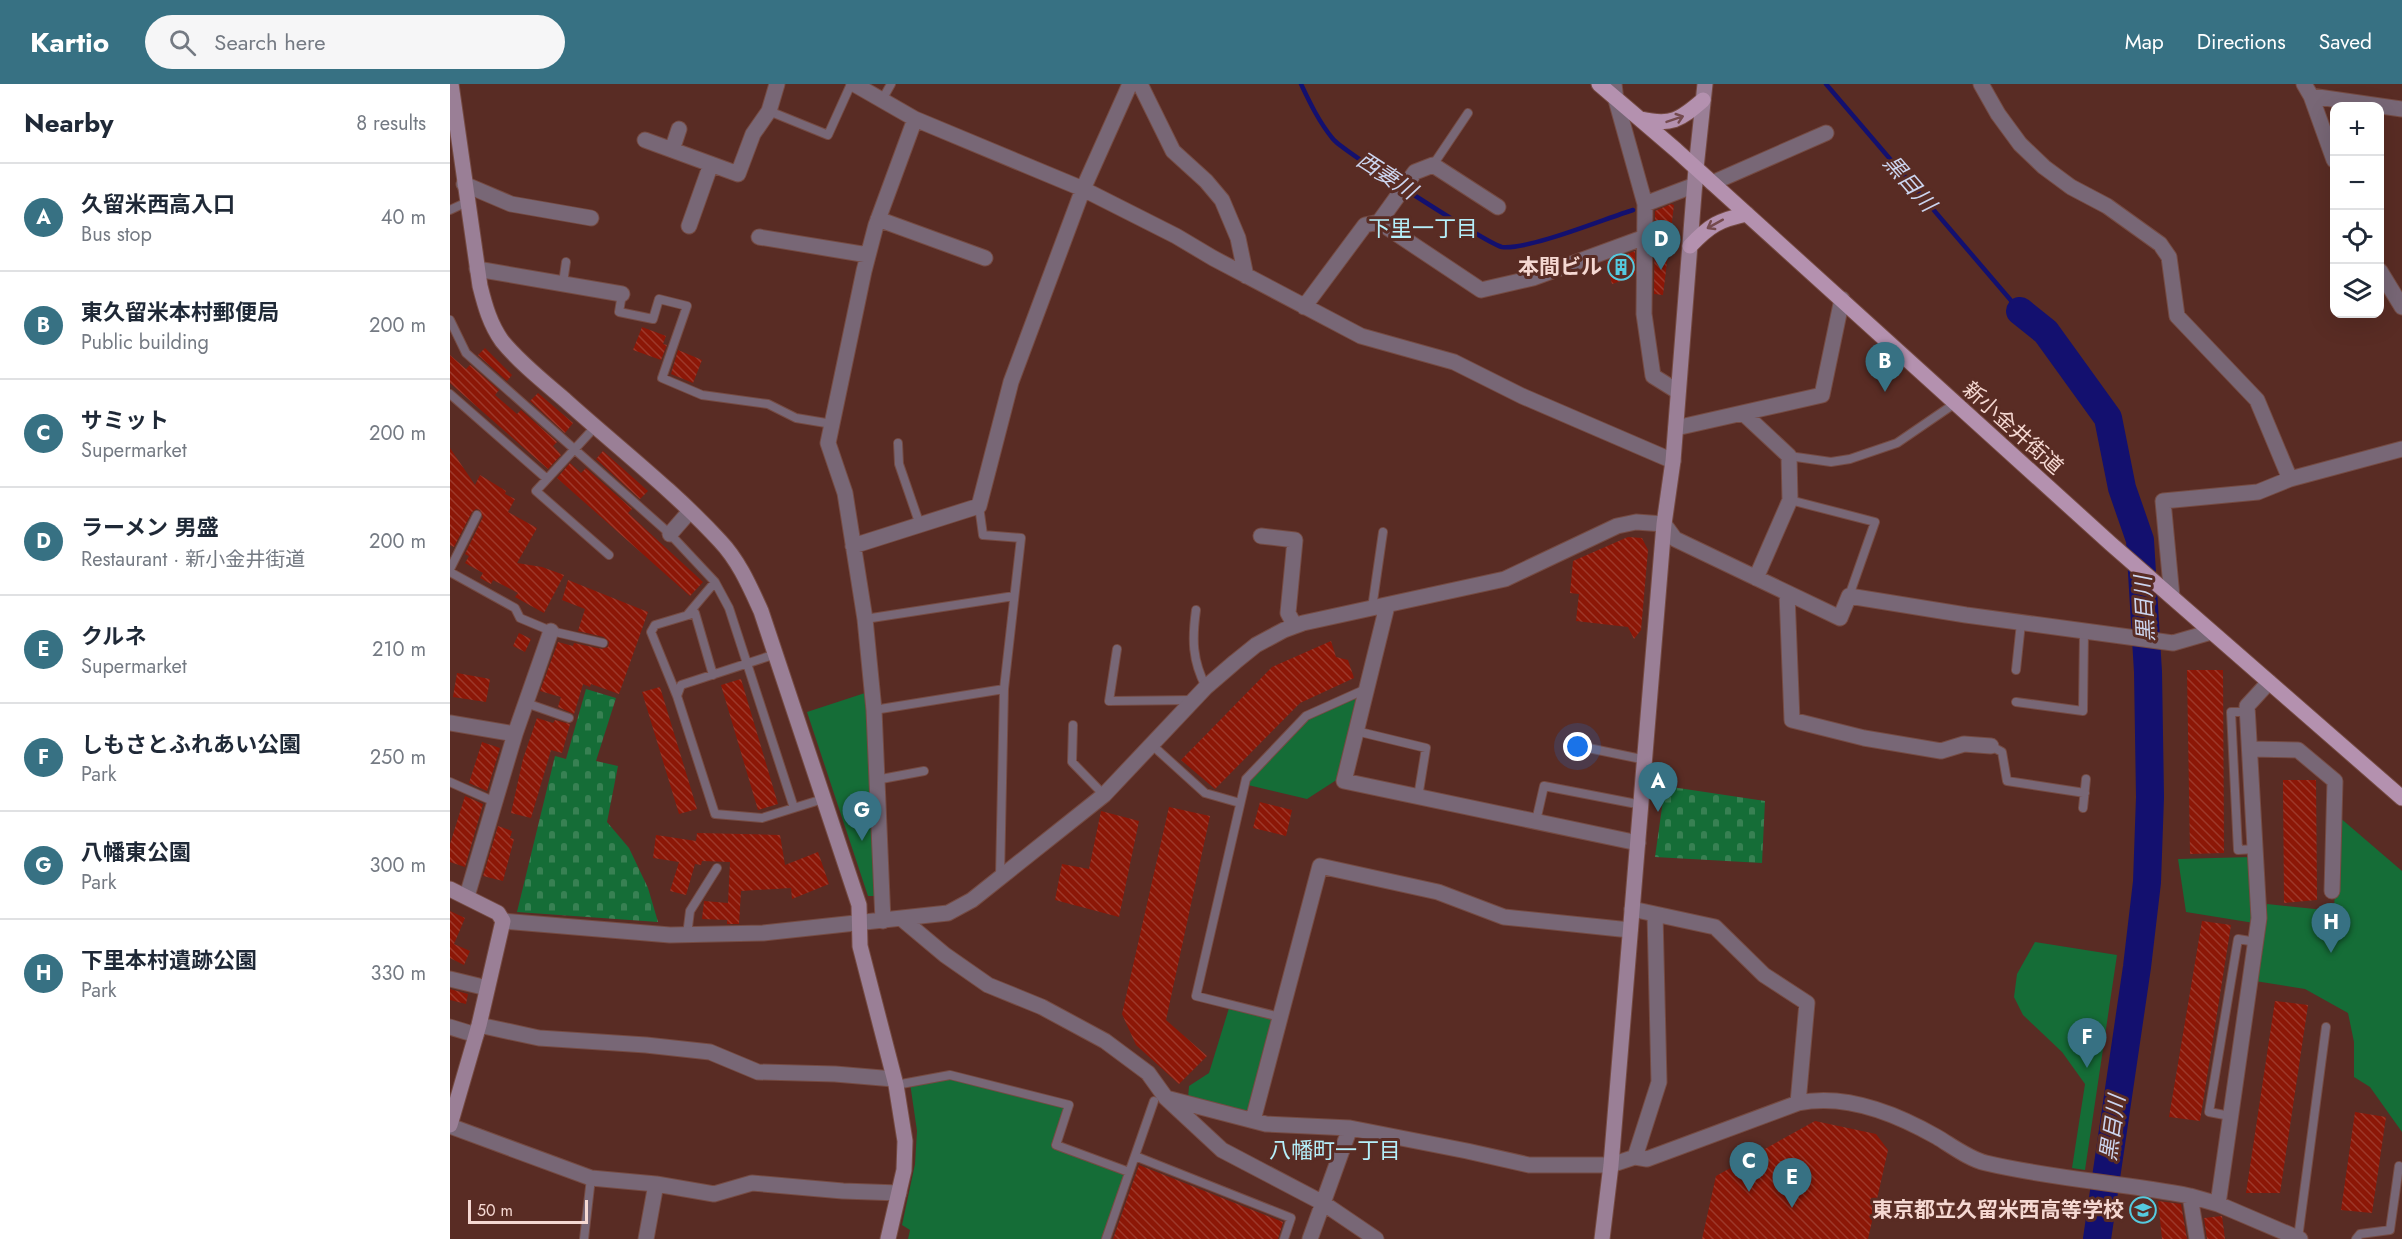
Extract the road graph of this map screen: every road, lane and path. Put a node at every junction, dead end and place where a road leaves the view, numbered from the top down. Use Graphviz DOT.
graph roads {
  1 [pos="451,84"];
  2 [pos="777,84"];
  3 [pos="852,84"];
  4 [pos="891,84"];
  5 [pos="1130,84"];
  6 [pos="1140,84"];
  7 [pos="1599,84"];
  8 [pos="1614,84"];
  9 [pos="1705,84"];
  10 [pos="1981,84"];
  11 [pos="2307,90"];
  12 [pos="882,100"];
  13 [pos="1616,100"];
  14 [pos="1703,100"];
  15 [pos="2402,109"];
  16 [pos="769,111"];
  17 [pos="1468,113"];
  18 [pos="915,119"];
  19 [pos="1641,119"];
  20 [pos="679,129"];
  21 [pos="1826,133"];
  22 [pos="645,140"];
  23 [pos="672,150"];
  24 [pos="2332,156"];
  25 [pos="711,164"];
  26 [pos="1433,165"];
  27 [pos="1696,168"];
  28 [pos="1712,183"];
  29 [pos="464,184"];
  30 [pos="1695,185"];
  31 [pos="1083,189"];
  32 [pos="467,202"];
  33 [pos="1645,204"];
  34 [pos="1498,207"];
  35 [pos="450,210"];
  36 [pos="1747,214"];
  37 [pos="591,218"];
  38 [pos="878,219"];
  39 [pos="1379,222"];
  40 [pos="689,226"];
  41 [pos="759,237"];
  42 [pos="1645,237"];
  43 [pos="1690,246"];
  44 [pos="868,255"];
  45 [pos="985,258"];
  46 [pos="566,262"];
  47 [pos="477,268"];
  48 [pos="1246,276"];
  49 [pos="2384,279"];
  50 [pos="563,283"];
  51 [pos="622,294"];
  52 [pos="1842,299"];
  53 [pos="1304,307"];
  54 [pos="2402,307"];
  55 [pos="450,320"];
  56 [pos="1677,391"];
  57 [pos="450,394"];
  58 [pos="1954,404"];
  59 [pos="1743,413"];
  60 [pos="832,424"];
  61 [pos="595,427"];
  62 [pos="1676,428"];
  63 [pos="898,443"];
  64 [pos="574,448"];
  65 [pos="2402,450"];
  66 [pos="1789,456"];
  67 [pos="1673,461"];
  68 [pos="547,479"];
  69 [pos="2290,479"];
  70 [pos="1790,500"];
  71 [pos="979,506"];
  72 [pos="690,511"];
  73 [pos="477,515"];
  74 [pos="1664,524"];
  75 [pos="920,525"];
  76 [pos="1383,532"];
  77 [pos="670,534"];
  78 [pos="1261,536"];
  79 [pos="853,546"];
  80 [pos="609,555"];
  81 [pos="450,571"];
  82 [pos="1756,578"];
  83 [pos="715,582"];
  84 [pos="2167,592"];
  85 [pos="1787,594"];
  86 [pos="1014,596"];
  87 [pos="1849,596"];
  88 [pos="1387,606"];
  89 [pos="1372,608"];
  90 [pos="1196,610"];
  91 [pos="688,615"];
  92 [pos="865,619"];
  93 [pos="2021,623"];
  94 [pos="1294,626"];
  95 [pos="551,631"];
  96 [pos="2084,631"];
  97 [pos="2211,632"];
  98 [pos="603,643"];
  99 [pos="1117,649"];
  100 [pos="776,654"];
  101 [pos="747,663"];
  102 [pos="2016,670"];
  103 [pos="713,675"];
  104 [pos="2269,682"];
  105 [pos="1206,687"];
  106 [pos="1367,689"];
  107 [pos="1004,690"];
  108 [pos="677,696"];
  109 [pos="1195,700"];
  110 [pos="2016,702"];
  111 [pos="526,704"];
  112 [pos="874,710"];
  113 [pos="2248,712"];
  114 [pos="569,718"];
  115 [pos="450,723"];
  116 [pos="1073,725"];
  117 [pos="1356,731"];
  118 [pos="515,734"];
  119 [pos="1569,744"];
  120 [pos="1152,746"];
  121 [pos="1992,746"];
  122 [pos="2250,749"];
  123 [pos="1646,760"];
  124 [pos="924,771"];
  125 [pos="2086,779"];
  126 [pos="876,780"];
  127 [pos="450,782"];
  128 [pos="2085,793"];
  129 [pos="1104,795"];
  130 [pos="1418,796"];
  131 [pos="2402,798"];
  132 [pos="823,799"];
  133 [pos="495,802"];
  134 [pos="1240,803"];
  135 [pos="1642,805"];
  136 [pos="794,808"];
  137 [pos="2083,808"];
  138 [pos="1536,821"];
  139 [pos="1638,843"];
  140 [pos="2256,849"];
  141 [pos="717,868"];
  142 [pos="1000,877"];
  143 [pos="450,889"];
  144 [pos="2332,891"];
  145 [pos="466,896"];
  146 [pos="1632,909"];
  147 [pos="1655,914"];
  148 [pos="902,919"];
  149 [pos="503,921"];
  150 [pos="883,921"];
  151 [pos="860,924"];
  152 [pos="1630,930"];
  153 [pos="687,935"];
  154 [pos="2256,942"];
  155 [pos="450,979"];
  156 [pos="487,988"];
  157 [pos="1280,1017"];
  158 [pos="450,1027"];
  159 [pos="2326,1027"];
  160 [pos="477,1030"];
  161 [pos="895,1082"];
  162 [pos="1160,1099"];
  163 [pos="1798,1102"];
  164 [pos="2230,1116"];
  165 [pos="1253,1120"];
  166 [pos="450,1126"];
  167 [pos="1350,1128"];
  168 [pos="1135,1155"];
  169 [pos="1635,1157"];
  170 [pos="1611,1164"];
  171 [pos="2399,1166"];
  172 [pos="1129,1172"];
  173 [pos="591,1178"];
  174 [pos="656,1184"];
  175 [pos="900,1193"];
  176 [pos="2190,1196"];
  177 [pos="1323,1203"];
  178 [pos="2218,1204"];
  179 [pos="2279,1235"];
  180 [pos="584,1239"];
  181 [pos="646,1239"];
  182 [pos="888,1239"];
  183 [pos="1106,1239"];
  184 [pos="1284,1239"];
  185 [pos="1310,1239"];
  186 [pos="1376,1239"];
  187 [pos="1602,1239"];
  188 [pos="2197,1239"];
  189 [pos="2299,1239"];
  190 [pos="2356,1239"];
  1 -- 29 [label="street"];
  2 -- 16 [label="street"];
  3 -- 12 [label="street"];
  3 -- 16 [label="lane"];
  4 -- 12 [label="lane"];
  5 -- 31 [label="street"];
  6 -- 48 [label="street"];
  7 -- 13 [label="main road, 新小金井街道"];
  8 -- 13 [label="street"];
  9 -- 14 [label="street"];
  10 -- 69 [label="street"];
  11 -- 15 [label="street"];
  11 -- 24 [label="street"];
  12 -- 18 [label="street"];
  13 -- 19 [label="main road, 新小金井街道"];
  13 -- 33 [label="street"];
  19 -- 14 [label="main road, one-way"];
  14 -- 27 [label="street"];
  16 -- 25 [label="street"];
  17 -- 26 [label="lane"];
  18 -- 31 [label="street"];
  18 -- 38 [label="street"];
  19 -- 27 [label="main road, 新小金井街道"];
  20 -- 23 [label="street"];
  21 -- 28 [label="street"];
  22 -- 23 [label="street"];
  23 -- 25 [label="street"];
  25 -- 40 [label="street"];
  26 -- 34 [label="street"];
  26 -- 39 [label="street"];
  27 -- 28 [label="main road, 新小金井街道"];
  27 -- 30 [label="street"];
  28 -- 36 [label="main road, 新小金井街道"];
  29 -- 32 [label="street"];
  29 -- 37 [label="street"];
  30 -- 33 [label="street"];
  30 -- 43 [label="street"];
  31 -- 48 [label="street"];
  31 -- 71 [label="street"];
  32 -- 35 [label="lane"];
  32 -- 47 [label="street"];
  33 -- 42 [label="street"];
  36 -- 43 [label="main road, one-way"];
  36 -- 52 [label="main road, 新小金井街道"];
  38 -- 44 [label="street"];
  38 -- 45 [label="street"];
  39 -- 42 [label="street"];
  39 -- 53 [label="street"];
  41 -- 44 [label="street"];
  42 -- 56 [label="street"];
  43 -- 56 [label="street"];
  44 -- 60 [label="street"];
  46 -- 50 [label="lane"];
  47 -- 50 [label="street"];
  47 -- 61 [label="street"];
  48 -- 53 [label="street"];
  49 -- 54 [label="street"];
  50 -- 51 [label="street"];
  51 -- 60 [label="lane"];
  52 -- 58 [label="main road, 新小金井街道"];
  52 -- 59 [label="street"];
  53 -- 67 [label="street"];
  55 -- 64 [label="lane"];
  56 -- 62 [label="street"];
  57 -- 68 [label="lane"];
  58 -- 66 [label="lane"];
  58 -- 84 [label="main road, 新小金井街道"];
  59 -- 62 [label="street"];
  59 -- 66 [label="street"];
  60 -- 79 [label="street"];
  61 -- 64 [label="lane"];
  61 -- 72 [label="street"];
  62 -- 67 [label="street"];
  63 -- 75 [label="lane"];
  64 -- 68 [label="lane"];
  64 -- 77 [label="lane"];
  65 -- 69 [label="street"];
  66 -- 70 [label="street"];
  67 -- 74 [label="street"];
  68 -- 80 [label="lane"];
  69 -- 84 [label="street"];
  70 -- 82 [label="street"];
  70 -- 87 [label="lane"];
  71 -- 75 [label="street"];
  71 -- 86 [label="lane"];
  72 -- 77 [label="street"];
  72 -- 100 [label="street"];
  73 -- 81 [label="lane"];
  74 -- 82 [label="street"];
  74 -- 88 [label="street"];
  74 -- 123 [label="street"];
  75 -- 79 [label="street"];
  76 -- 89 [label="lane"];
  77 -- 83 [label="lane"];
  78 -- 94 [label="street"];
  79 -- 92 [label="street"];
  81 -- 95 [label="lane"];
  82 -- 85 [label="street"];
  83 -- 91 [label="lane"];
  83 -- 101 [label="lane"];
  84 -- 97 [label="main road, 新小金井街道"];
  85 -- 87 [label="street"];
  85 -- 121 [label="street"];
  86 -- 92 [label="lane"];
  86 -- 107 [label="lane"];
  87 -- 93 [label="street"];
  88 -- 89 [label="street"];
  88 -- 106 [label="street"];
  89 -- 94 [label="street"];
  90 -- 105 [label="lane"];
  91 -- 103 [label="lane"];
  91 -- 108 [label="lane"];
  92 -- 112 [label="street"];
  93 -- 96 [label="street"];
  93 -- 102 [label="lane"];
  94 -- 105 [label="street"];
  95 -- 98 [label="lane"];
  95 -- 111 [label="street"];
  96 -- 97 [label="street"];
  96 -- 110 [label="lane"];
  97 -- 104 [label="main road, 新小金井街道"];
  99 -- 109 [label="lane"];
  100 -- 101 [label="lane"];
  100 -- 132 [label="street"];
  101 -- 103 [label="lane"];
  101 -- 136 [label="lane"];
  103 -- 108 [label="lane"];
  104 -- 113 [label="street"];
  104 -- 131 [label="main road, 新小金井街道"];
  105 -- 109 [label="street"];
  106 -- 117 [label="street"];
  106 -- 134 [label="lane"];
  107 -- 112 [label="lane"];
  107 -- 142 [label="lane"];
  108 -- 136 [label="lane"];
  109 -- 120 [label="street"];
  111 -- 114 [label="lane"];
  111 -- 118 [label="street"];
  112 -- 126 [label="street"];
  113 -- 122 [label="street"];
  113 -- 140 [label="lane"];
  115 -- 118 [label="street"];
  116 -- 129 [label="lane"];
  117 -- 130 [label="lane"];
  117 -- 130 [label="street"];
  118 -- 133 [label="street"];
  119 -- 123 [label="lane"];
  120 -- 129 [label="street"];
  120 -- 134 [label="lane"];
  121 -- 128 [label="lane"];
  122 -- 140 [label="street"];
  122 -- 144 [label="street"];
  123 -- 135 [label="street"];
  124 -- 126 [label="lane"];
  125 -- 128 [label="lane"];
  126 -- 150 [label="street"];
  127 -- 133 [label="lane"];
  128 -- 137 [label="lane"];
  129 -- 142 [label="street"];
  130 -- 138 [label="street"];
  132 -- 136 [label="lane"];
  132 -- 151 [label="street"];
  133 -- 145 [label="street"];
  134 -- 157 [label="lane"];
  135 -- 138 [label="lane"];
  135 -- 139 [label="street"];
  138 -- 139 [label="street"];
  139 -- 146 [label="street"];
  140 -- 154 [label="street"];
  141 -- 153 [label="lane"];
  142 -- 148 [label="street"];
  143 -- 145 [label="street"];
  145 -- 149 [label="street"];
  146 -- 147 [label="street"];
  146 -- 152 [label="street"];
  147 -- 163 [label="street"];
  147 -- 169 [label="street"];
  148 -- 150 [label="street"];
  148 -- 162 [label="street"];
  149 -- 153 [label="street"];
  149 -- 156 [label="street"];
  150 -- 151 [label="street"];
  151 -- 153 [label="street"];
  151 -- 161 [label="street"];
  152 -- 157 [label="street"];
  152 -- 170 [label="street"];
  154 -- 164 [label="street"];
  154 -- 164 [label="lane"];
  155 -- 156 [label="street"];
  156 -- 160 [label="street"];
  157 -- 165 [label="street"];
  158 -- 160 [label="street"];
  159 -- 189 [label="lane"];
  160 -- 161 [label="street"];
  160 -- 166 [label="street"];
  161 -- 172 [label="lane"];
  161 -- 175 [label="street"];
  162 -- 165 [label="street"];
  162 -- 168 [label="lane"];
  162 -- 177 [label="street"];
  163 -- 169 [label="street"];
  163 -- 176 [label="street"];
  164 -- 178 [label="street"];
  165 -- 167 [label="street"];
  166 -- 173 [label="street"];
  167 -- 170 [label="street"];
  167 -- 177 [label="street"];
  168 -- 172 [label="lane"];
  168 -- 184 [label="lane"];
  169 -- 170 [label="street"];
  170 -- 187 [label="street"];
  171 -- 190 [label="lane"];
  172 -- 183 [label="lane"];
  173 -- 174 [label="street"];
  173 -- 180 [label="lane"];
  174 -- 175 [label="street"];
  174 -- 181 [label="street"];
  175 -- 182 [label="street"];
  176 -- 178 [label="street"];
  176 -- 188 [label="street"];
  177 -- 185 [label="street"];
  177 -- 186 [label="street"];
  178 -- 179 [label="street"];
  179 -- 189 [label="street"];
}
